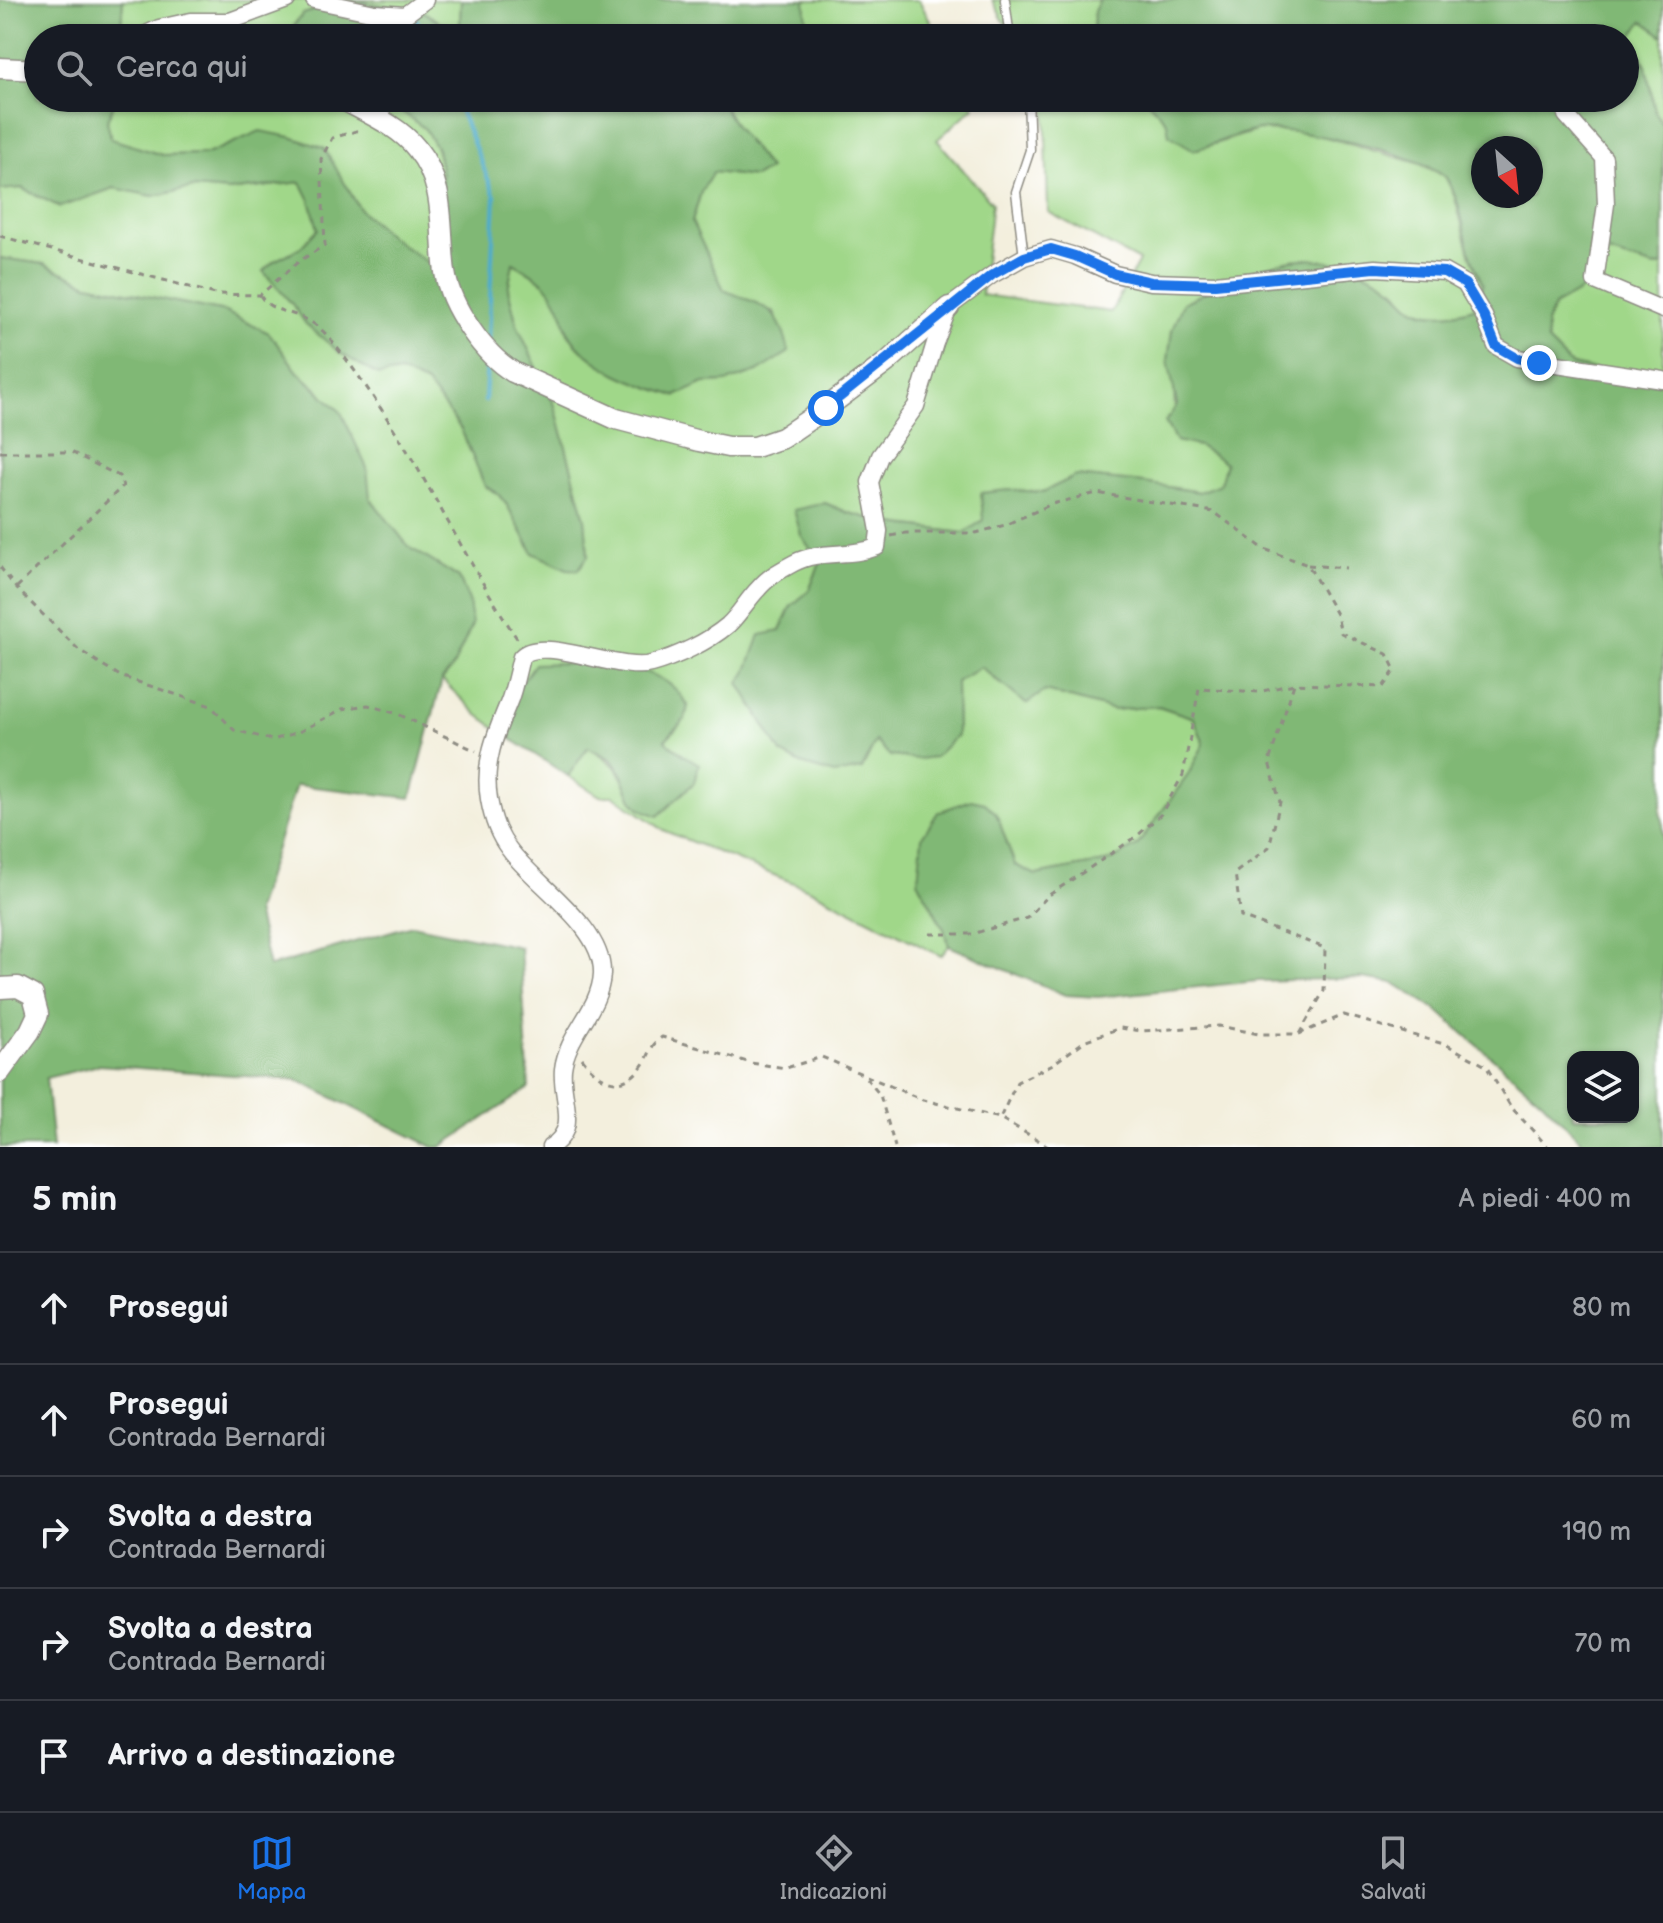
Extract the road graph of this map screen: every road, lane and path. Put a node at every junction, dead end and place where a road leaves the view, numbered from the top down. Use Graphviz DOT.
graph roads {
  1 [pos="287,0"];
  2 [pos="314,0"];
  3 [pos="1005,0"];
  4 [pos="423,2"];
  5 [pos="177,24"];
  6 [pos="1008,24"];
  7 [pos="0,68"];
  8 [pos="24,69"];
  9 [pos="365,112"];
  10 [pos="1029,112"];
  11 [pos="1566,112"];
  12 [pos="387,124"];
  13 [pos="0,236"];
  14 [pos="1024,257"];
  15 [pos="260,295"];
  16 [pos="949,307"];
  17 [pos="1663,310"];
  18 [pos="1663,380"];
  19 [pos="0,452"];
  20 [pos="880,538"];
  21 [pos="1308,565"];
  22 [pos="0,567"];
  23 [pos="1346,568"];
  24 [pos="16,588"];
  25 [pos="525,652"];
  26 [pos="1294,684"];
  27 [pos="489,756"];
  28 [pos="930,934"];
  29 [pos="0,988"];
  30 [pos="1299,1034"];
  31 [pos="573,1041"];
  32 [pos="0,1072"];
  33 [pos="865,1076"];
  34 [pos="1000,1118"];
  35 [pos="550,1147"];
  36 [pos="895,1147"];
  37 [pos="1050,1147"];
  38 [pos="1548,1147"];
  1 -- 5 [label="street"];
  2 -- 4 [label="street"];
  3 -- 6 [label="lane"];
  7 -- 8 [label="street"];
  9 -- 12 [label="street"];
  10 -- 14 [label="lane"];
  11 -- 17 [label="street"];
  12 -- 15 [label="path"];
  12 -- 16 [label="street"];
  13 -- 15 [label="path"];
  14 -- 16 [label="street"];
  14 -- 18 [label="street"];
  15 -- 25 [label="path"];
  16 -- 20 [label="street"];
  19 -- 24 [label="path"];
  20 -- 21 [label="path"];
  20 -- 25 [label="street"];
  21 -- 23 [label="path"];
  21 -- 26 [label="path"];
  22 -- 24 [label="path"];
  24 -- 27 [label="path"];
  25 -- 27 [label="street"];
  26 -- 28 [label="path"];
  26 -- 30 [label="path"];
  27 -- 31 [label="street"];
  29 -- 32 [label="street"];
  30 -- 34 [label="path"];
  30 -- 38 [label="path"];
  31 -- 33 [label="path"];
  31 -- 35 [label="street"];
  33 -- 34 [label="path"];
  33 -- 36 [label="path"];
  34 -- 37 [label="path"];
}
